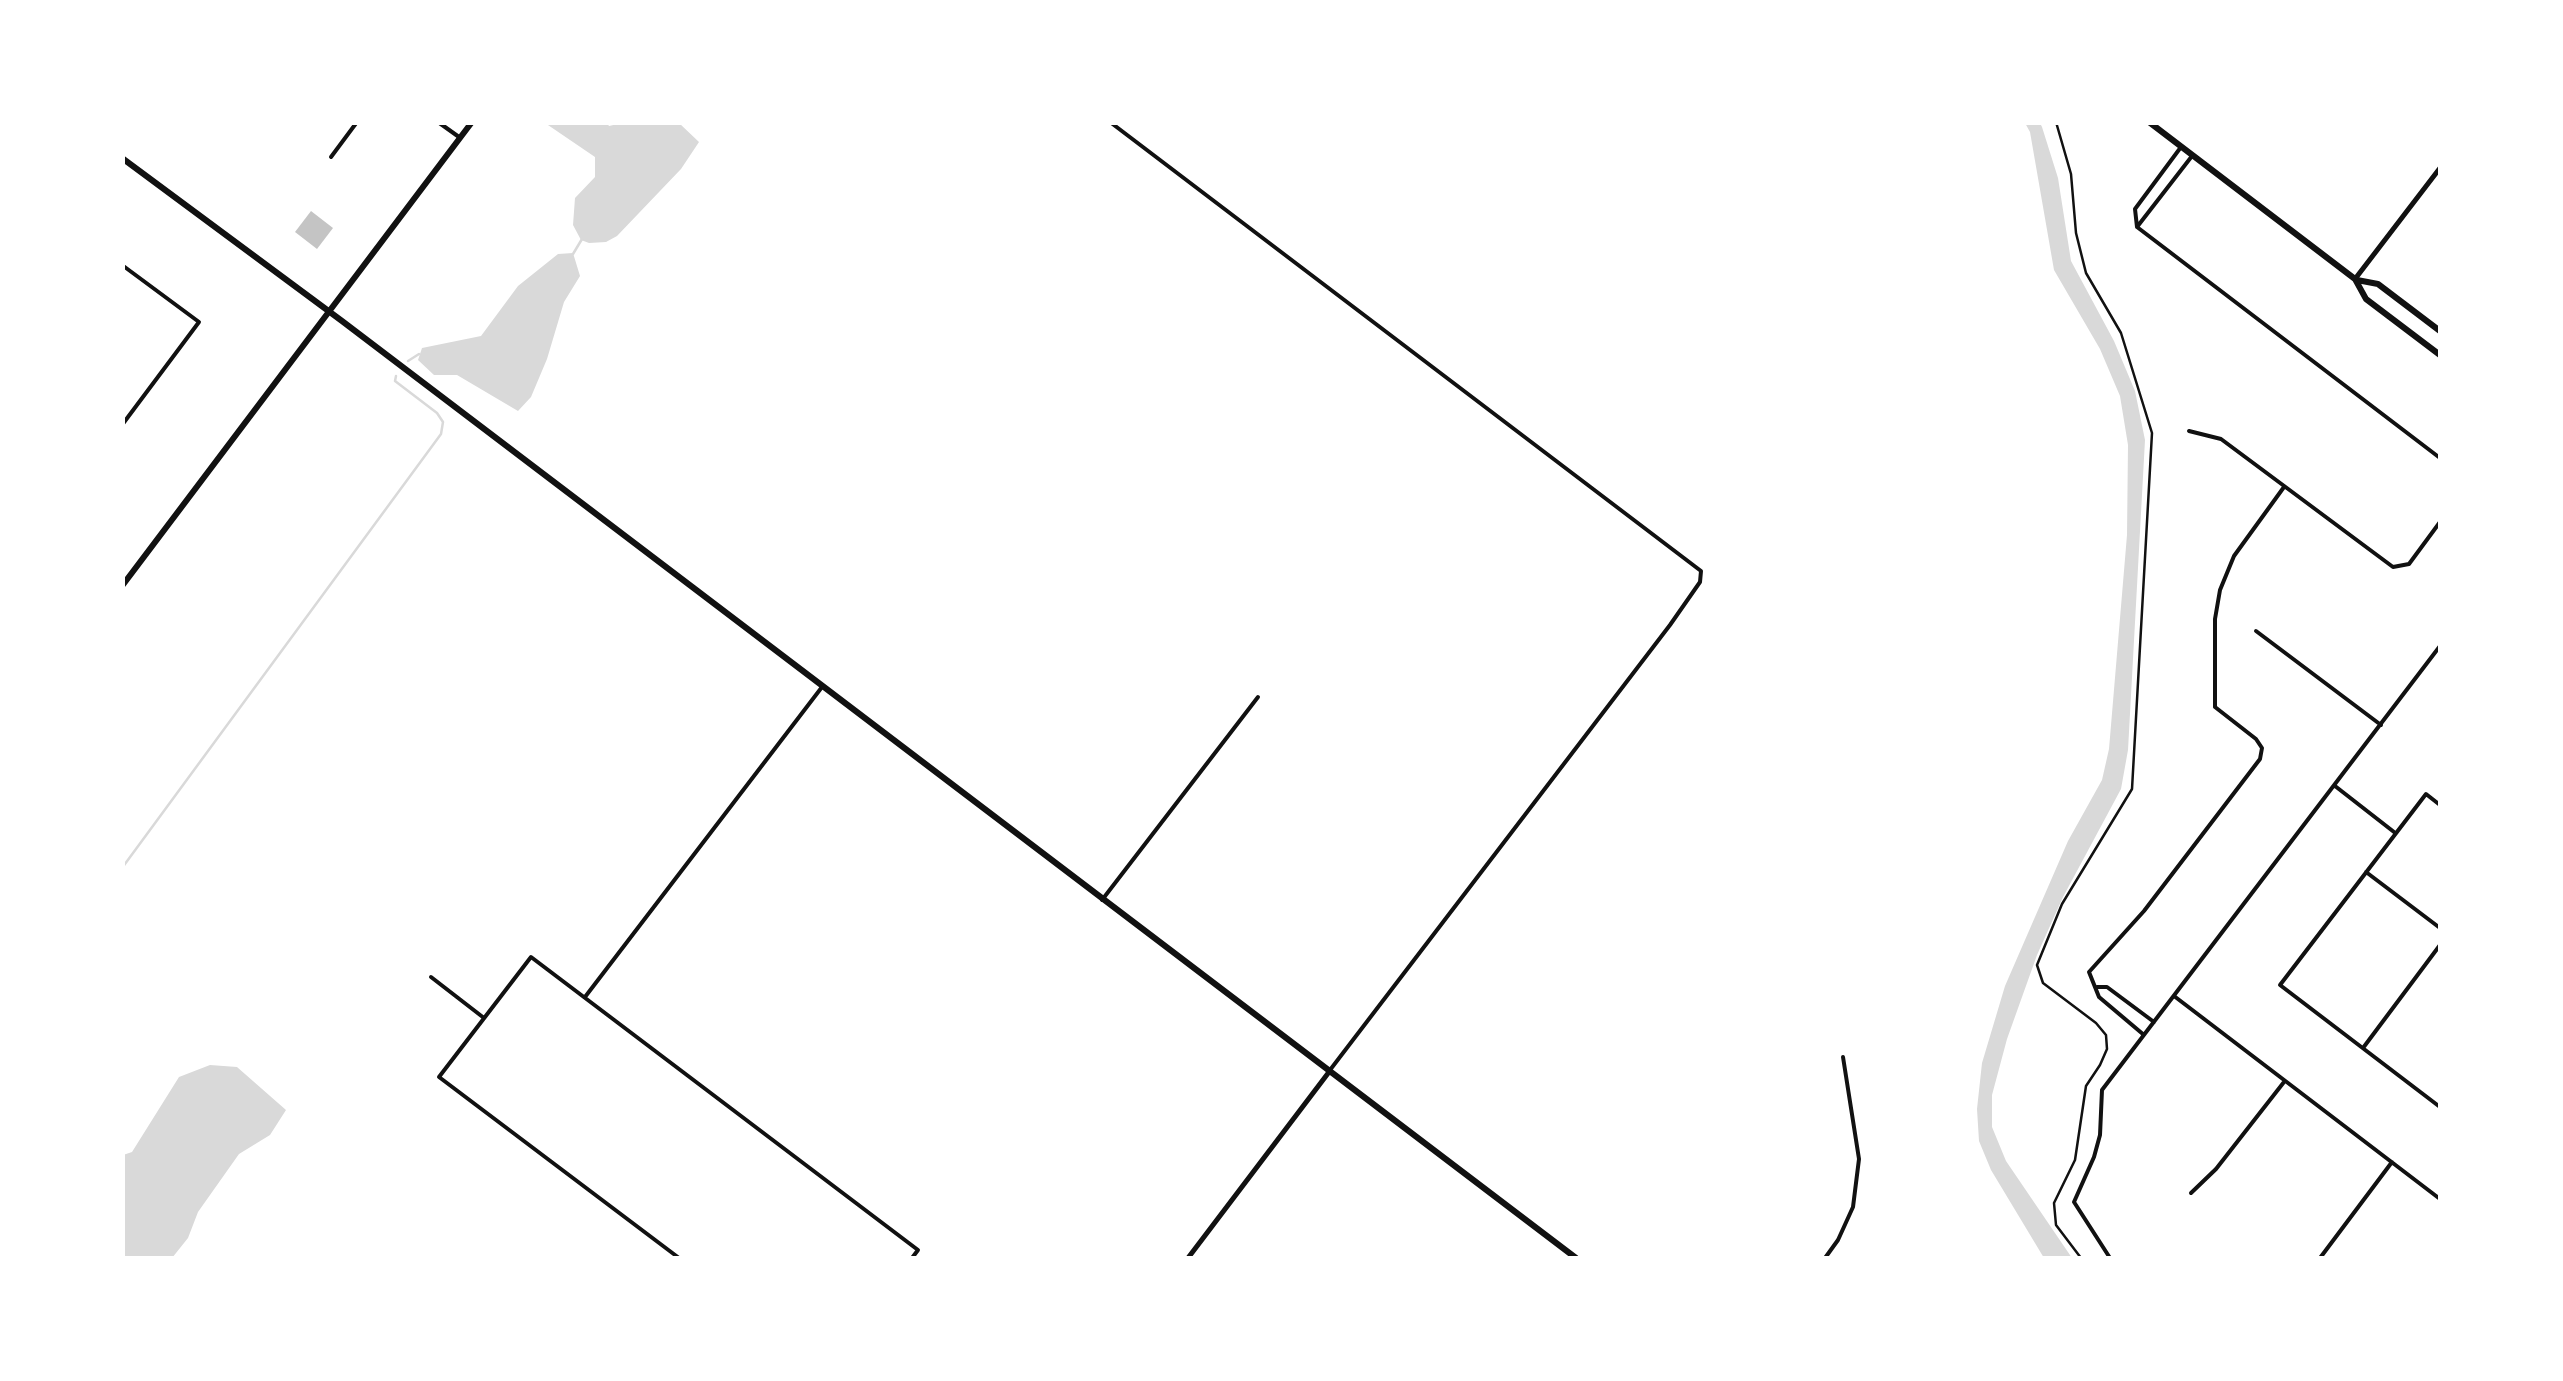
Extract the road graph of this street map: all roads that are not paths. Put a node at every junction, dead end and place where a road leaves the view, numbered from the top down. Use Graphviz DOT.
graph roads {
  1 [pos="357,122"];
  2 [pos="438,122"];
  3 [pos="472,122"];
  4 [pos="1110,122"];
  5 [pos="2149,122"];
  6 [pos="460,138"];
  7 [pos="2181,147"];
  8 [pos="2192,156"];
  9 [pos="331,157"];
  10 [pos="122,158"];
  11 [pos="2440,168"];
  12 [pos="2138,227"];
  13 [pos="122,264"];
  14 [pos="2356,279"];
  15 [pos="330,312"];
  16 [pos="2440,331"];
  17 [pos="2440,355"];
  18 [pos="122,425"];
  19 [pos="2189,431"];
  20 [pos="2440,458"];
  21 [pos="2284,486"];
  22 [pos="2440,522"];
  23 [pos="122,586"];
  24 [pos="2256,631"];
  25 [pos="2440,646"];
  26 [pos="822,687"];
  27 [pos="1258,697"];
  28 [pos="2381,725"];
  29 [pos="2334,786"];
  30 [pos="2440,805"];
  31 [pos="2396,833"];
  32 [pos="2366,872"];
  33 [pos="1102,900"];
  34 [pos="2440,928"];
  35 [pos="2440,945"];
  36 [pos="431,977"];
  37 [pos="2097,987"];
  38 [pos="2174,996"];
  39 [pos="584,998"];
  40 [pos="2122,999"];
  41 [pos="2115,1008"];
  42 [pos="484,1018"];
  43 [pos="2154,1022"];
  44 [pos="2144,1035"];
  45 [pos="2362,1048"];
  46 [pos="1843,1057"];
  47 [pos="1329,1072"];
  48 [pos="2285,1080"];
  49 [pos="2440,1107"];
  50 [pos="2392,1162"];
  51 [pos="2191,1193"];
  52 [pos="2439,1196"];
  53 [pos="679,1258"];
  54 [pos="912,1258"];
  55 [pos="1188,1258"];
  56 [pos="1576,1258"];
  57 [pos="1824,1258"];
  58 [pos="2110,1258"];
  59 [pos="2320,1258"];
  1 -- 9 [label="street"];
  2 -- 6 [label="street"];
  3 -- 6 [label="main road"];
  4 -- 47 [label="street"];
  5 -- 7 [label="main road"];
  6 -- 15 [label="main road"];
  7 -- 8 [label="main road"];
  7 -- 12 [label="street"];
  8 -- 12 [label="street"];
  8 -- 14 [label="main road"];
  10 -- 15 [label="main road"];
  11 -- 14 [label="street"];
  12 -- 20 [label="street"];
  13 -- 18 [label="street"];
  14 -- 16 [label="main road"];
  14 -- 17 [label="main road"];
  15 -- 23 [label="main road"];
  15 -- 26 [label="main road"];
  19 -- 21 [label="street"];
  21 -- 22 [label="street"];
  21 -- 37 [label="street"];
  24 -- 28 [label="street"];
  25 -- 28 [label="street"];
  26 -- 33 [label="main road"];
  26 -- 39 [label="street"];
  27 -- 33 [label="street"];
  28 -- 29 [label="street"];
  29 -- 31 [label="street"];
  29 -- 38 [label="street"];
  30 -- 31 [label="street"];
  31 -- 32 [label="street"];
  32 -- 34 [label="street"];
  32 -- 45 [label="street"];
  33 -- 47 [label="main road"];
  35 -- 45 [label="street"];
  36 -- 42 [label="street"];
  37 -- 40 [label="street"];
  37 -- 41 [label="street"];
  38 -- 43 [label="street"];
  38 -- 48 [label="street"];
  39 -- 42 [label="street"];
  39 -- 54 [label="street"];
  40 -- 41 [label="street"];
  40 -- 43 [label="street"];
  41 -- 44 [label="street"];
  42 -- 53 [label="street"];
  43 -- 44 [label="street"];
  44 -- 58 [label="street"];
  45 -- 49 [label="street"];
  46 -- 57 [label="street"];
  47 -- 55 [label="street"];
  47 -- 56 [label="main road"];
  48 -- 50 [label="street"];
  48 -- 51 [label="street"];
  50 -- 52 [label="street"];
  50 -- 59 [label="street"];
}
